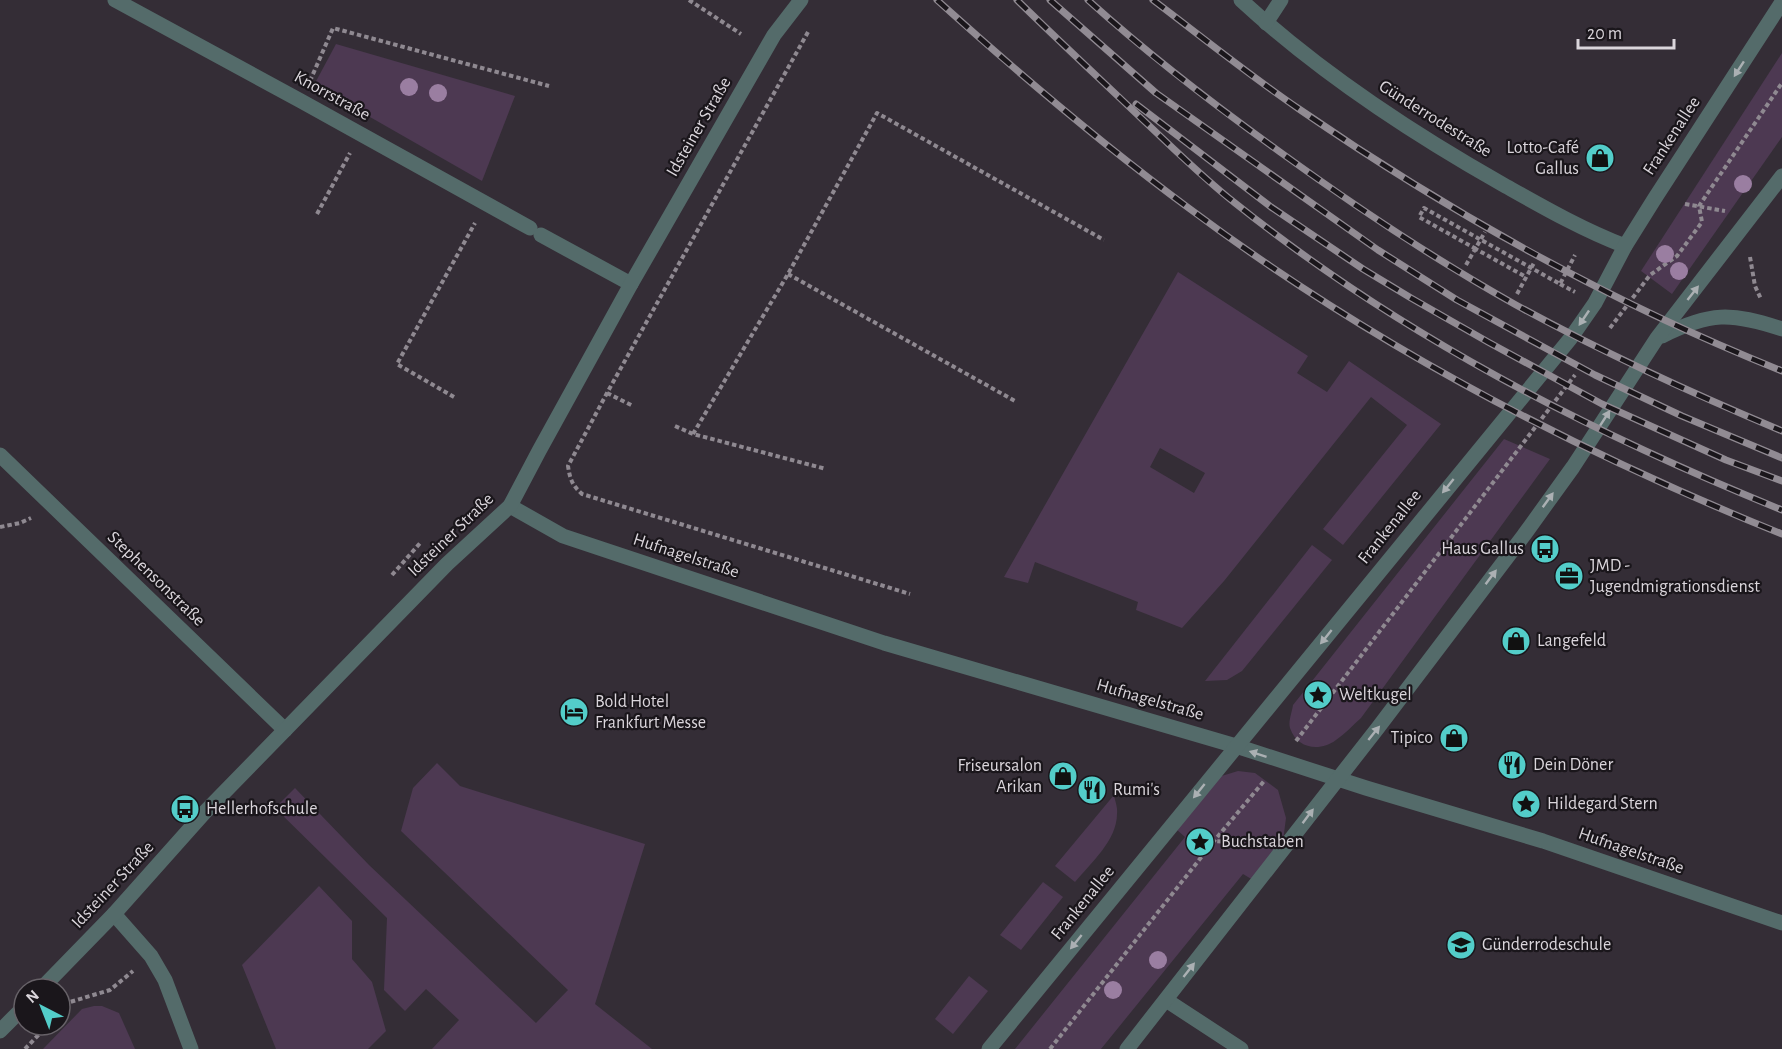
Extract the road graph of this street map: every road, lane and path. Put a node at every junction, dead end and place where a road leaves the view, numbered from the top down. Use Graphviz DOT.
graph roads {
  1 [pos="115,0"];
  2 [pos="689,0"];
  3 [pos="801,0"];
  4 [pos="1241,0"];
  5 [pos="1281,0"];
  6 [pos="1782,2"];
  7 [pos="1266,22"];
  8 [pos="809,29"];
  9 [pos="741,34"];
  10 [pos="1782,83"];
  11 [pos="549,86"];
  12 [pos="302,100"];
  13 [pos="360,134"];
  14 [pos="1782,176"];
  15 [pos="485,203"];
  16 [pos="1685,204"];
  17 [pos="1699,206"];
  18 [pos="1730,212"];
  19 [pos="317,213"];
  20 [pos="1749,222"];
  21 [pos="1461,229"];
  22 [pos="1485,232"];
  23 [pos="1104,240"];
  24 [pos="1625,246"];
  25 [pos="1476,249"];
  26 [pos="1575,255"];
  27 [pos="1535,261"];
  28 [pos="1466,265"];
  29 [pos="788,274"];
  30 [pos="1650,275"];
  31 [pos="1526,277"];
  32 [pos="631,285"];
  33 [pos="1517,294"];
  34 [pos="1780,329"];
  35 [pos="1657,338"];
  36 [pos="607,393"];
  37 [pos="454,397"];
  38 [pos="1015,402"];
  39 [pos="633,406"];
  40 [pos="675,426"];
  41 [pos="693,434"];
  42 [pos="1522,447"];
  43 [pos="0,455"];
  44 [pos="826,469"];
  45 [pos="51,504"];
  46 [pos="510,507"];
  47 [pos="0,527"];
  48 [pos="421,542"];
  49 [pos="392,575"];
  50 [pos="910,594"];
  51 [pos="285,730"];
  52 [pos="1236,746"];
  53 [pos="1281,761"];
  54 [pos="1337,778"];
  55 [pos="1176,820"];
  56 [pos="1214,841"];
  57 [pos="1286,846"];
  58 [pos="114,914"];
  59 [pos="1782,923"];
  60 [pos="53,977"];
  61 [pos="110,990"];
  62 [pos="1166,1000"];
  63 [pos="72,1001"];
  64 [pos="12,1019"];
  65 [pos="0,1031"];
  66 [pos="36,1037"];
  67 [pos="25,1049"];
  68 [pos="191,1049"];
  69 [pos="989,1049"];
  70 [pos="1050,1049"];
  71 [pos="1127,1049"];
  72 [pos="1241,1049"];
  1 -- 12 [label="street, Knorrstraße"];
  2 -- 9 [label="path"];
  3 -- 32 [label="street, Idsteiner Straße"];
  4 -- 7 [label="street, Günderrodestraße"];
  5 -- 7 [label="street"];
  6 -- 24 [label="street, Frankenallee, one-way"];
  7 -- 24 [label="street, Günderrodestraße"];
  8 -- 36 [label="path"];
  10 -- 17 [label="path"];
  11 -- 12 [label="path"];
  12 -- 13 [label="street, Knorrstraße"];
  13 -- 15 [label="street, Knorrstraße"];
  13 -- 19 [label="path"];
  14 -- 20 [label="street"];
  15 -- 32 [label="street, Knorrstraße"];
  15 -- 37 [label="path"];
  16 -- 17 [label="path"];
  17 -- 18 [label="path"];
  17 -- 30 [label="path"];
  20 -- 34 [label="path"];
  35 -- 20 [label="street, one-way"];
  21 -- 25 [label="path"];
  21 -- 26 [label="path"];
  21 -- 31 [label="path"];
  22 -- 25 [label="path"];
  23 -- 29 [label="path"];
  24 -- 52 [label="street, Frankenallee, one-way"];
  25 -- 28 [label="path"];
  27 -- 31 [label="path"];
  29 -- 38 [label="path"];
  29 -- 41 [label="path"];
  31 -- 33 [label="path"];
  32 -- 46 [label="street, Idsteiner Straße"];
  34 -- 35 [label="street"];
  54 -- 35 [label="street, one-way"];
  36 -- 39 [label="path"];
  36 -- 50 [label="path"];
  40 -- 41 [label="path"];
  41 -- 44 [label="path"];
  42 -- 53 [label="path"];
  43 -- 45 [label="street, Stephensonstraße"];
  45 -- 47 [label="path"];
  45 -- 51 [label="street, Stephensonstraße"];
  46 -- 51 [label="street, Idsteiner Straße"];
  46 -- 52 [label="street, Hufnagelstraße"];
  48 -- 49 [label="path"];
  51 -- 58 [label="street, Idsteiner Straße"];
  53 -- 52 [label="street, Hufnagelstraße, one-way"];
  52 -- 55 [label="street, Frankenallee, one-way"];
  53 -- 54 [label="street, Hufnagelstraße"];
  53 -- 56 [label="path"];
  57 -- 54 [label="street, one-way"];
  54 -- 59 [label="street, Hufnagelstraße"];
  55 -- 56 [label="path"];
  55 -- 69 [label="street, Frankenallee, one-way"];
  56 -- 57 [label="path"];
  56 -- 70 [label="path"];
  62 -- 57 [label="street, one-way"];
  58 -- 60 [label="street, Idsteiner Straße"];
  58 -- 68 [label="street"];
  61 -- 63 [label="path"];
  62 -- 71 [label="street"];
  62 -- 72 [label="street"];
  64 -- 65 [label="street"];
  66 -- 67 [label="path"];
}
